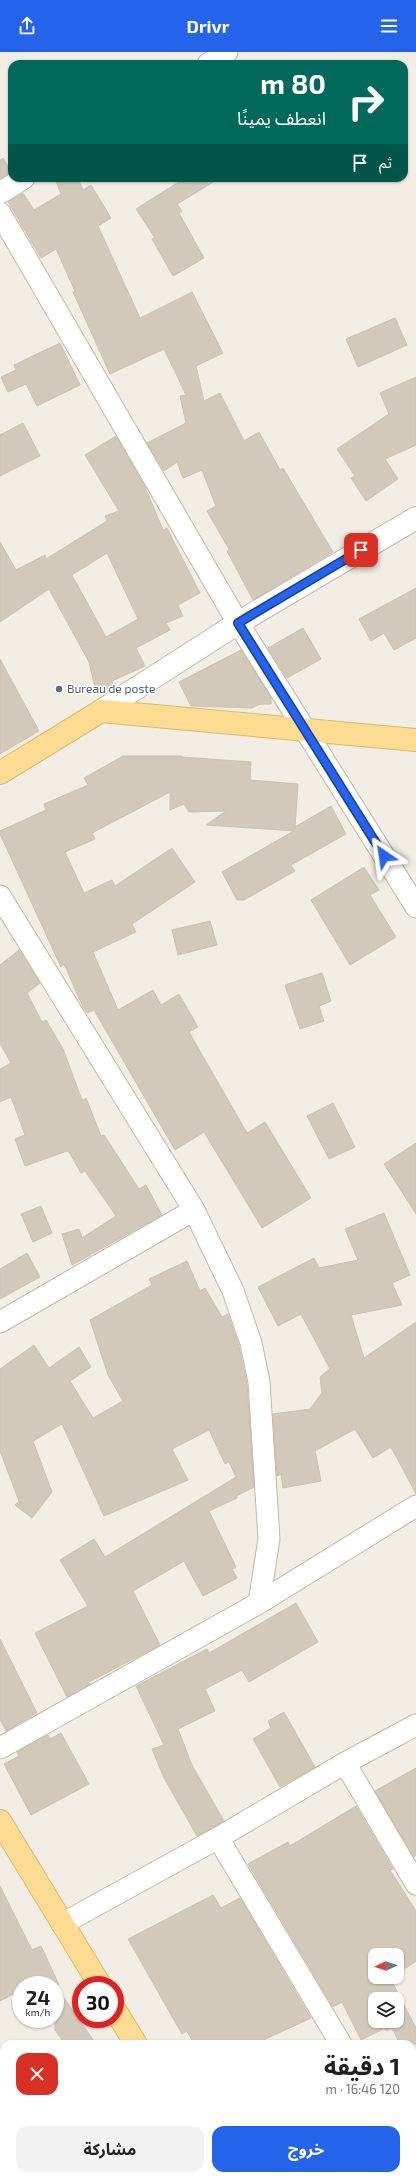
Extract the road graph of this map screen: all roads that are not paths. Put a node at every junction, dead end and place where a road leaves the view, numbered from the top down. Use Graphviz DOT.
graph roads {
  1 [pos="227,52"];
  2 [pos="214,60"];
  3 [pos="18,182"];
  4 [pos="0,193"];
  5 [pos="0,212"];
  6 [pos="416,518"];
  7 [pos="238,623"];
  8 [pos="101,711"];
  9 [pos="303,729"];
  10 [pos="416,740"];
  11 [pos="0,773"];
  12 [pos="0,896"];
  13 [pos="416,907"];
  14 [pos="194,1210"];
  15 [pos="0,1322"];
  16 [pos="416,1506"];
  17 [pos="259,1603"];
  18 [pos="416,1725"];
  19 [pos="0,1748"];
  20 [pos="345,1763"];
  21 [pos="0,1821"];
  22 [pos="218,1838"];
  23 [pos="416,1884"];
  24 [pos="62,1924"];
  25 [pos="94,1976"];
  26 [pos="124,2025"];
  27 [pos="134,2040"];
  28 [pos="339,2040"];
  1 -- 2 [label="street"];
  3 -- 4 [label="street"];
  5 -- 7 [label="street"];
  6 -- 7 [label="street"];
  7 -- 8 [label="street"];
  7 -- 9 [label="street"];
  8 -- 9 [label="main road"];
  8 -- 11 [label="main road"];
  9 -- 10 [label="main road"];
  9 -- 13 [label="street"];
  12 -- 14 [label="street"];
  14 -- 15 [label="street"];
  14 -- 17 [label="street"];
  16 -- 17 [label="street"];
  17 -- 19 [label="street"];
  18 -- 20 [label="street"];
  20 -- 22 [label="street"];
  20 -- 23 [label="street"];
  21 -- 24 [label="main road"];
  22 -- 24 [label="street"];
  22 -- 28 [label="street"];
  24 -- 25 [label="main road"];
  26 -- 27 [label="main road"];
}
